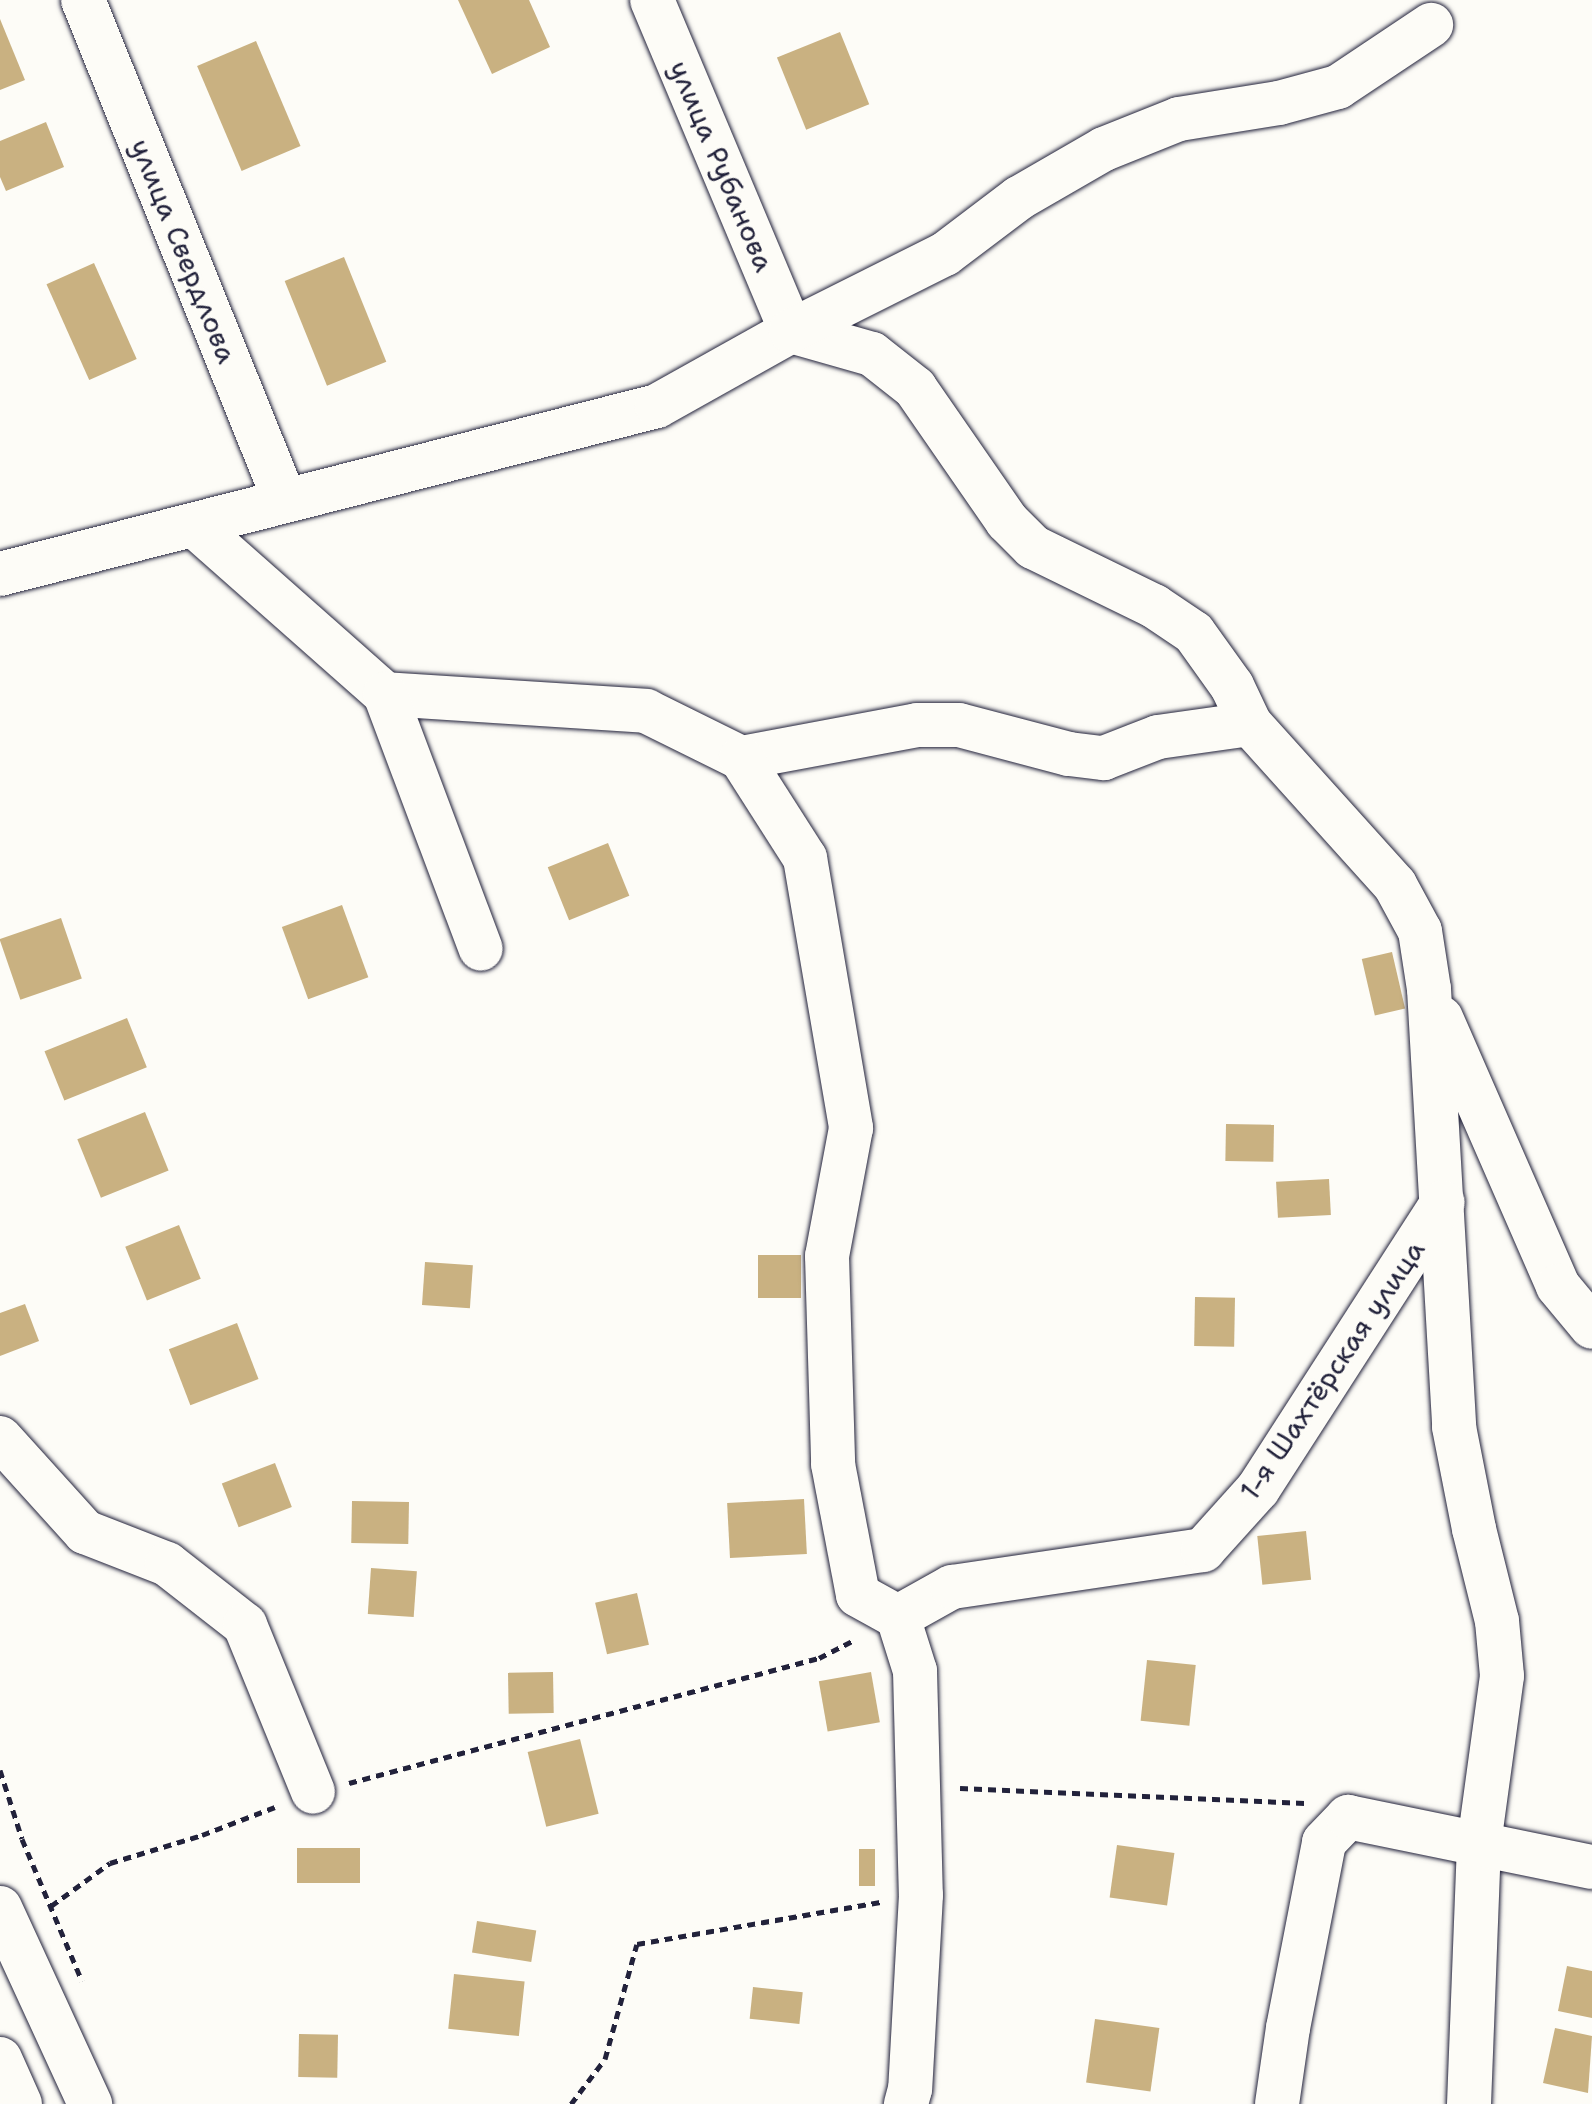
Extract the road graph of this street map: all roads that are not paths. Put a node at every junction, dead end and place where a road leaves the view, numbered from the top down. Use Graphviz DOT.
graph roads {
  1 [pos="83,0"];
  2 [pos="652,0"];
  3 [pos="1431,25"];
  4 [pos="791,331"];
  5 [pos="285,501"];
  6 [pos="195,526"];
  7 [pos="0,574"];
  8 [pos="385,694"];
  9 [pos="1250,724"];
  10 [pos="741,758"];
  11 [pos="481,949"];
  12 [pos="1429,989"];
  13 [pos="1443,1202"];
  14 [pos="1592,1327"];
  15 [pos="0,1438"];
  16 [pos="898,1617"];
  17 [pos="313,1792"];
  18 [pos="1479,1844"];
  19 [pos="1592,1867"];
  20 [pos="3,1923"];
  21 [pos="0,2059"];
  22 [pos="20,2104"];
  23 [pos="90,2104"];
  24 [pos="906,2104"];
  25 [pos="1277,2104"];
  26 [pos="1469,2104"];
  1 -- 5 [label="street, улица Свердлова"];
  2 -- 4 [label="street, улица Рубанова"];
  3 -- 4 [label="street"];
  4 -- 5 [label="street"];
  4 -- 9 [label="street, 1-я Шахтёрская улица"];
  5 -- 6 [label="street"];
  6 -- 7 [label="street"];
  6 -- 8 [label="street"];
  8 -- 10 [label="street"];
  8 -- 11 [label="street"];
  9 -- 10 [label="street"];
  9 -- 12 [label="street, 1-я Шахтёрская улица"];
  10 -- 16 [label="street"];
  12 -- 13 [label="street, 1-я Шахтёрская улица"];
  12 -- 14 [label="street"];
  13 -- 16 [label="street, 1-я Шахтёрская улица"];
  13 -- 18 [label="street, 1-я Шахтёрская улица"];
  15 -- 17 [label="street"];
  16 -- 24 [label="street"];
  18 -- 19 [label="street"];
  18 -- 25 [label="street"];
  18 -- 26 [label="street, 1-я Шахтёрская улица"];
  20 -- 23 [label="street"];
  21 -- 22 [label="street"];
}
